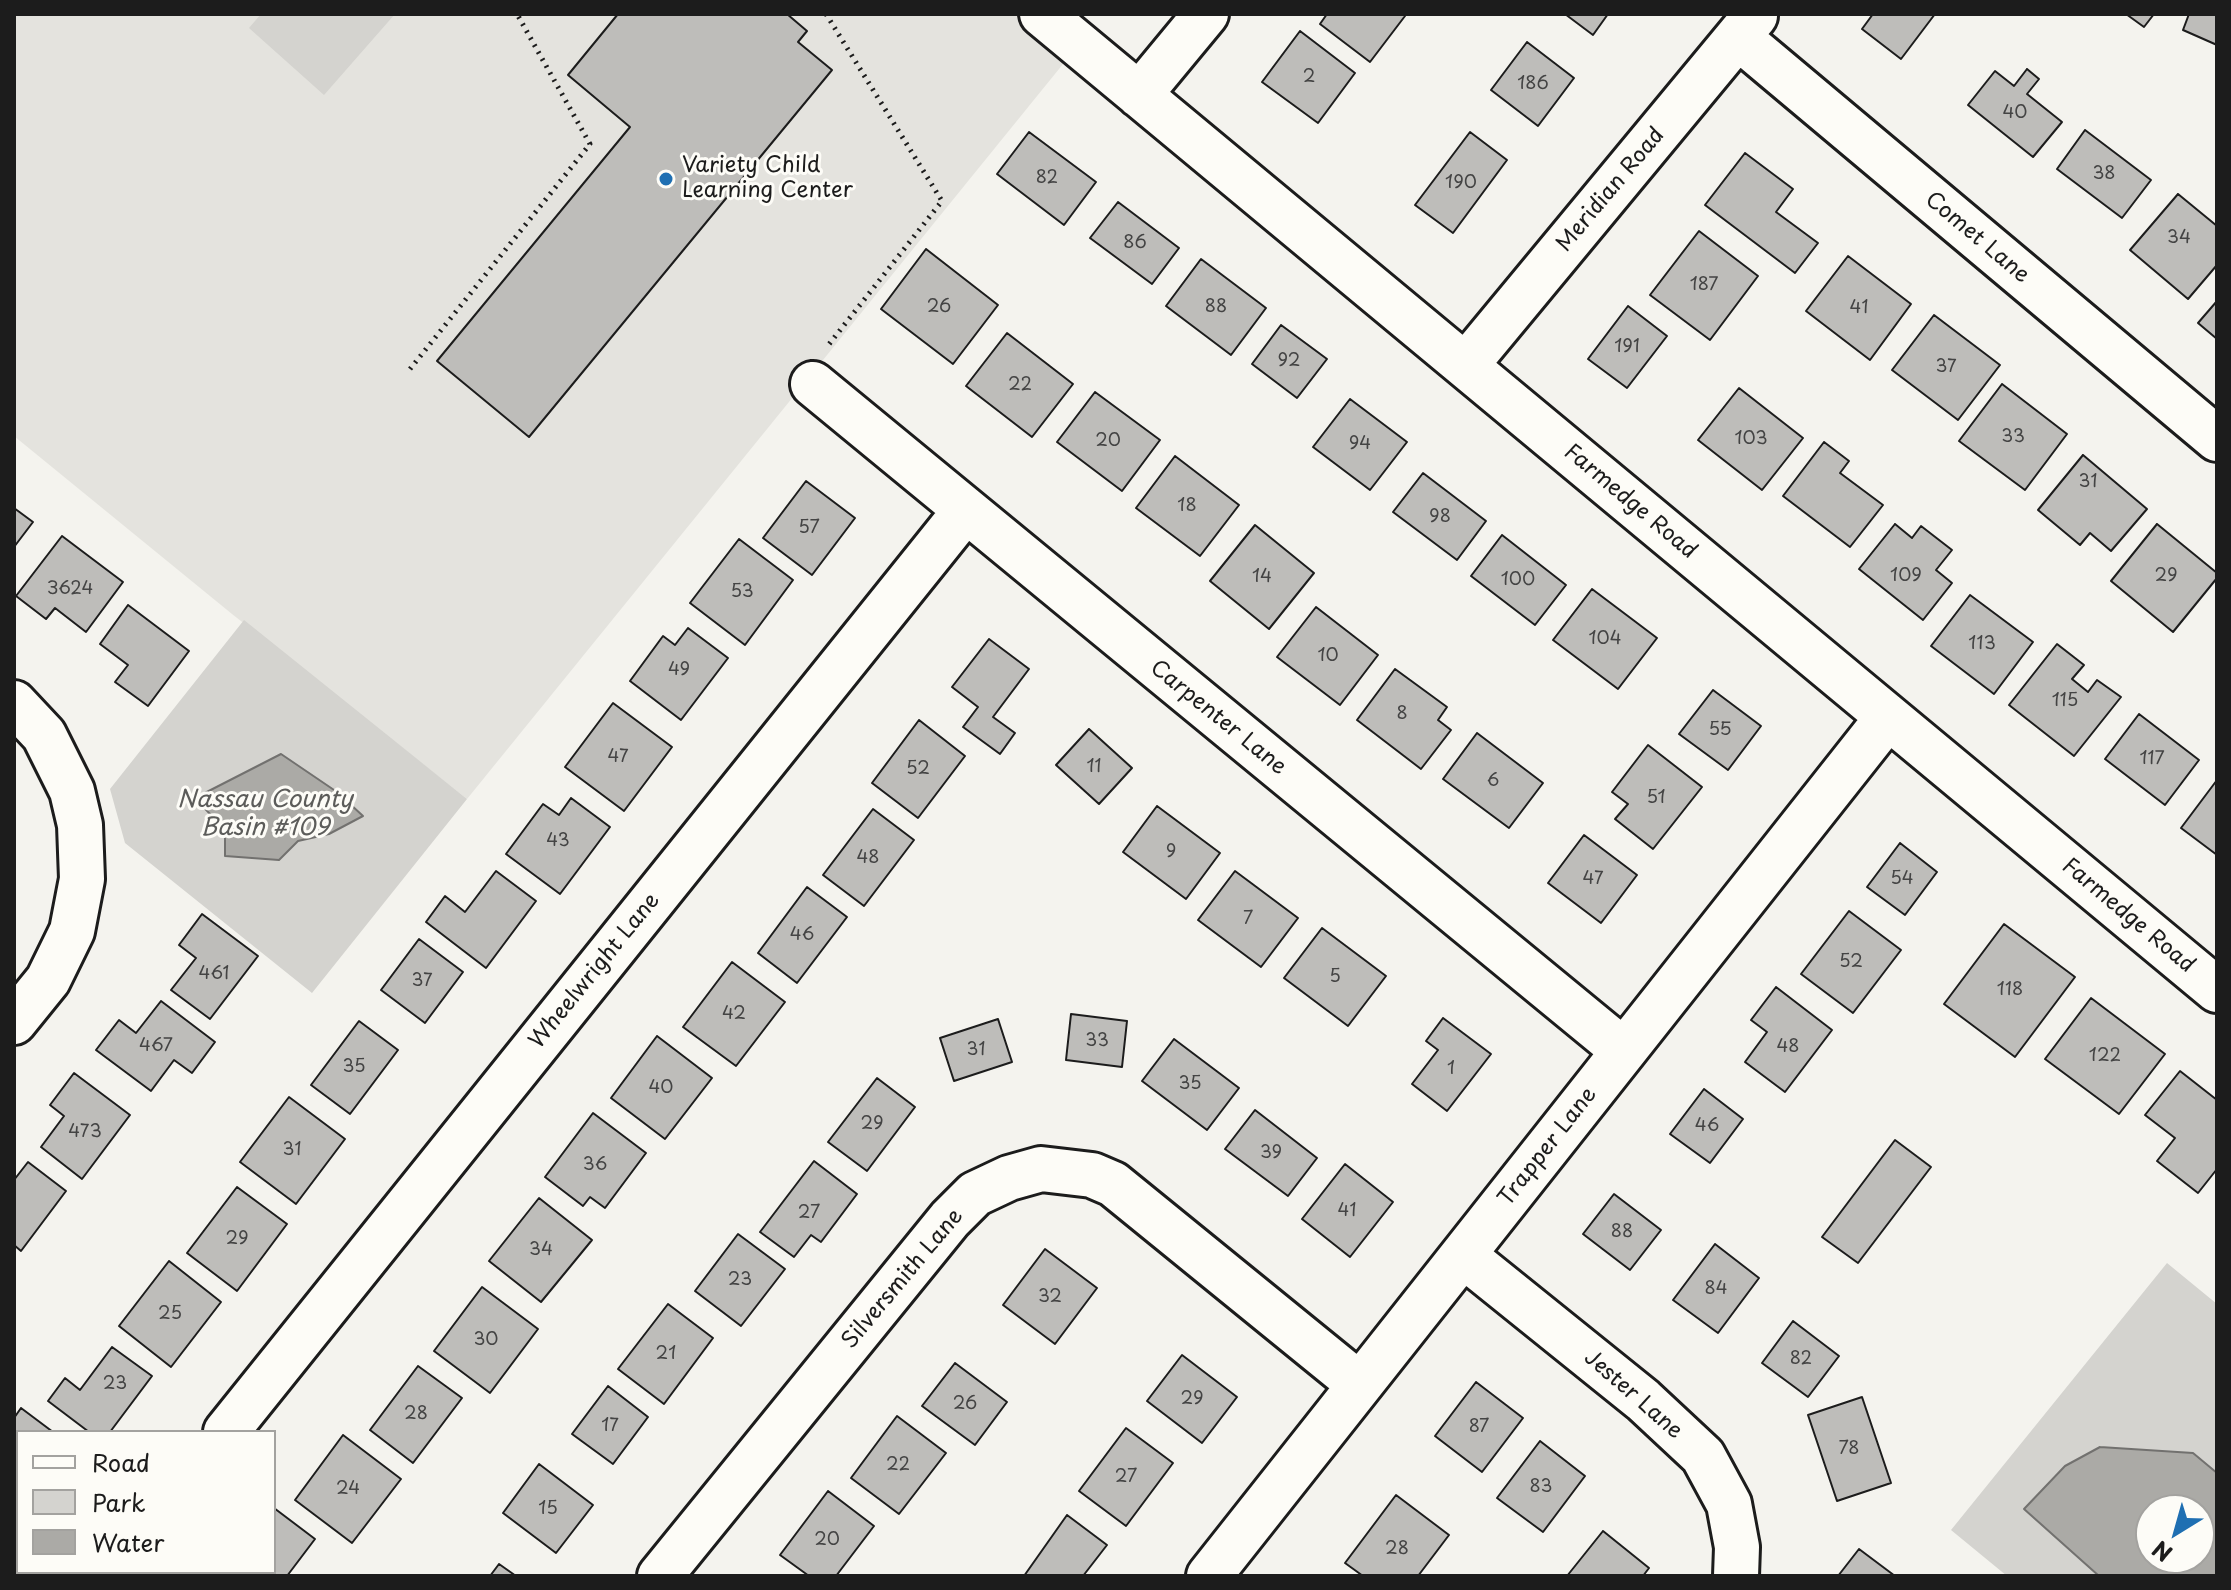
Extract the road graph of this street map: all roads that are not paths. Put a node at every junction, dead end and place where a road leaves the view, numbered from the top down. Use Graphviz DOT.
graph roads {
  1 [pos="1042,14"];
  2 [pos="1206,14"];
  3 [pos="1747,26"];
  4 [pos="1139,95"];
  5 [pos="1466,365"];
  6 [pos="817,369"];
  7 [pos="2217,439"];
  8 [pos="965,511"];
  9 [pos="14,703"];
  10 [pos="1888,717"];
  11 [pos="2217,990"];
  12 [pos="14,1022"];
  13 [pos="1624,1051"];
  14 [pos="1463,1255"];
  15 [pos="1360,1385"];
  16 [pos="228,1430"];
  17 [pos="660,1576"];
  18 [pos="1209,1576"];
  19 [pos="1736,1576"];
  1 -- 4 [label="street, Farmedge Road"];
  2 -- 4 [label="street"];
  3 -- 5 [label="street, Meridian Road"];
  3 -- 7 [label="street, Comet Lane"];
  4 -- 5 [label="street, Farmedge Road"];
  5 -- 10 [label="street, Farmedge Road"];
  6 -- 8 [label="street, Carpenter Lane"];
  8 -- 13 [label="street, Carpenter Lane"];
  8 -- 16 [label="street, Wheelwright Lane"];
  9 -- 12 [label="street"];
  10 -- 11 [label="street, Farmedge Road"];
  10 -- 13 [label="street, Trapper Lane"];
  13 -- 14 [label="street, Trapper Lane"];
  14 -- 15 [label="street, Trapper Lane"];
  14 -- 19 [label="street, Jester Lane"];
  15 -- 17 [label="street, Silversmith Lane"];
  15 -- 18 [label="street, Trapper Lane"];
}
